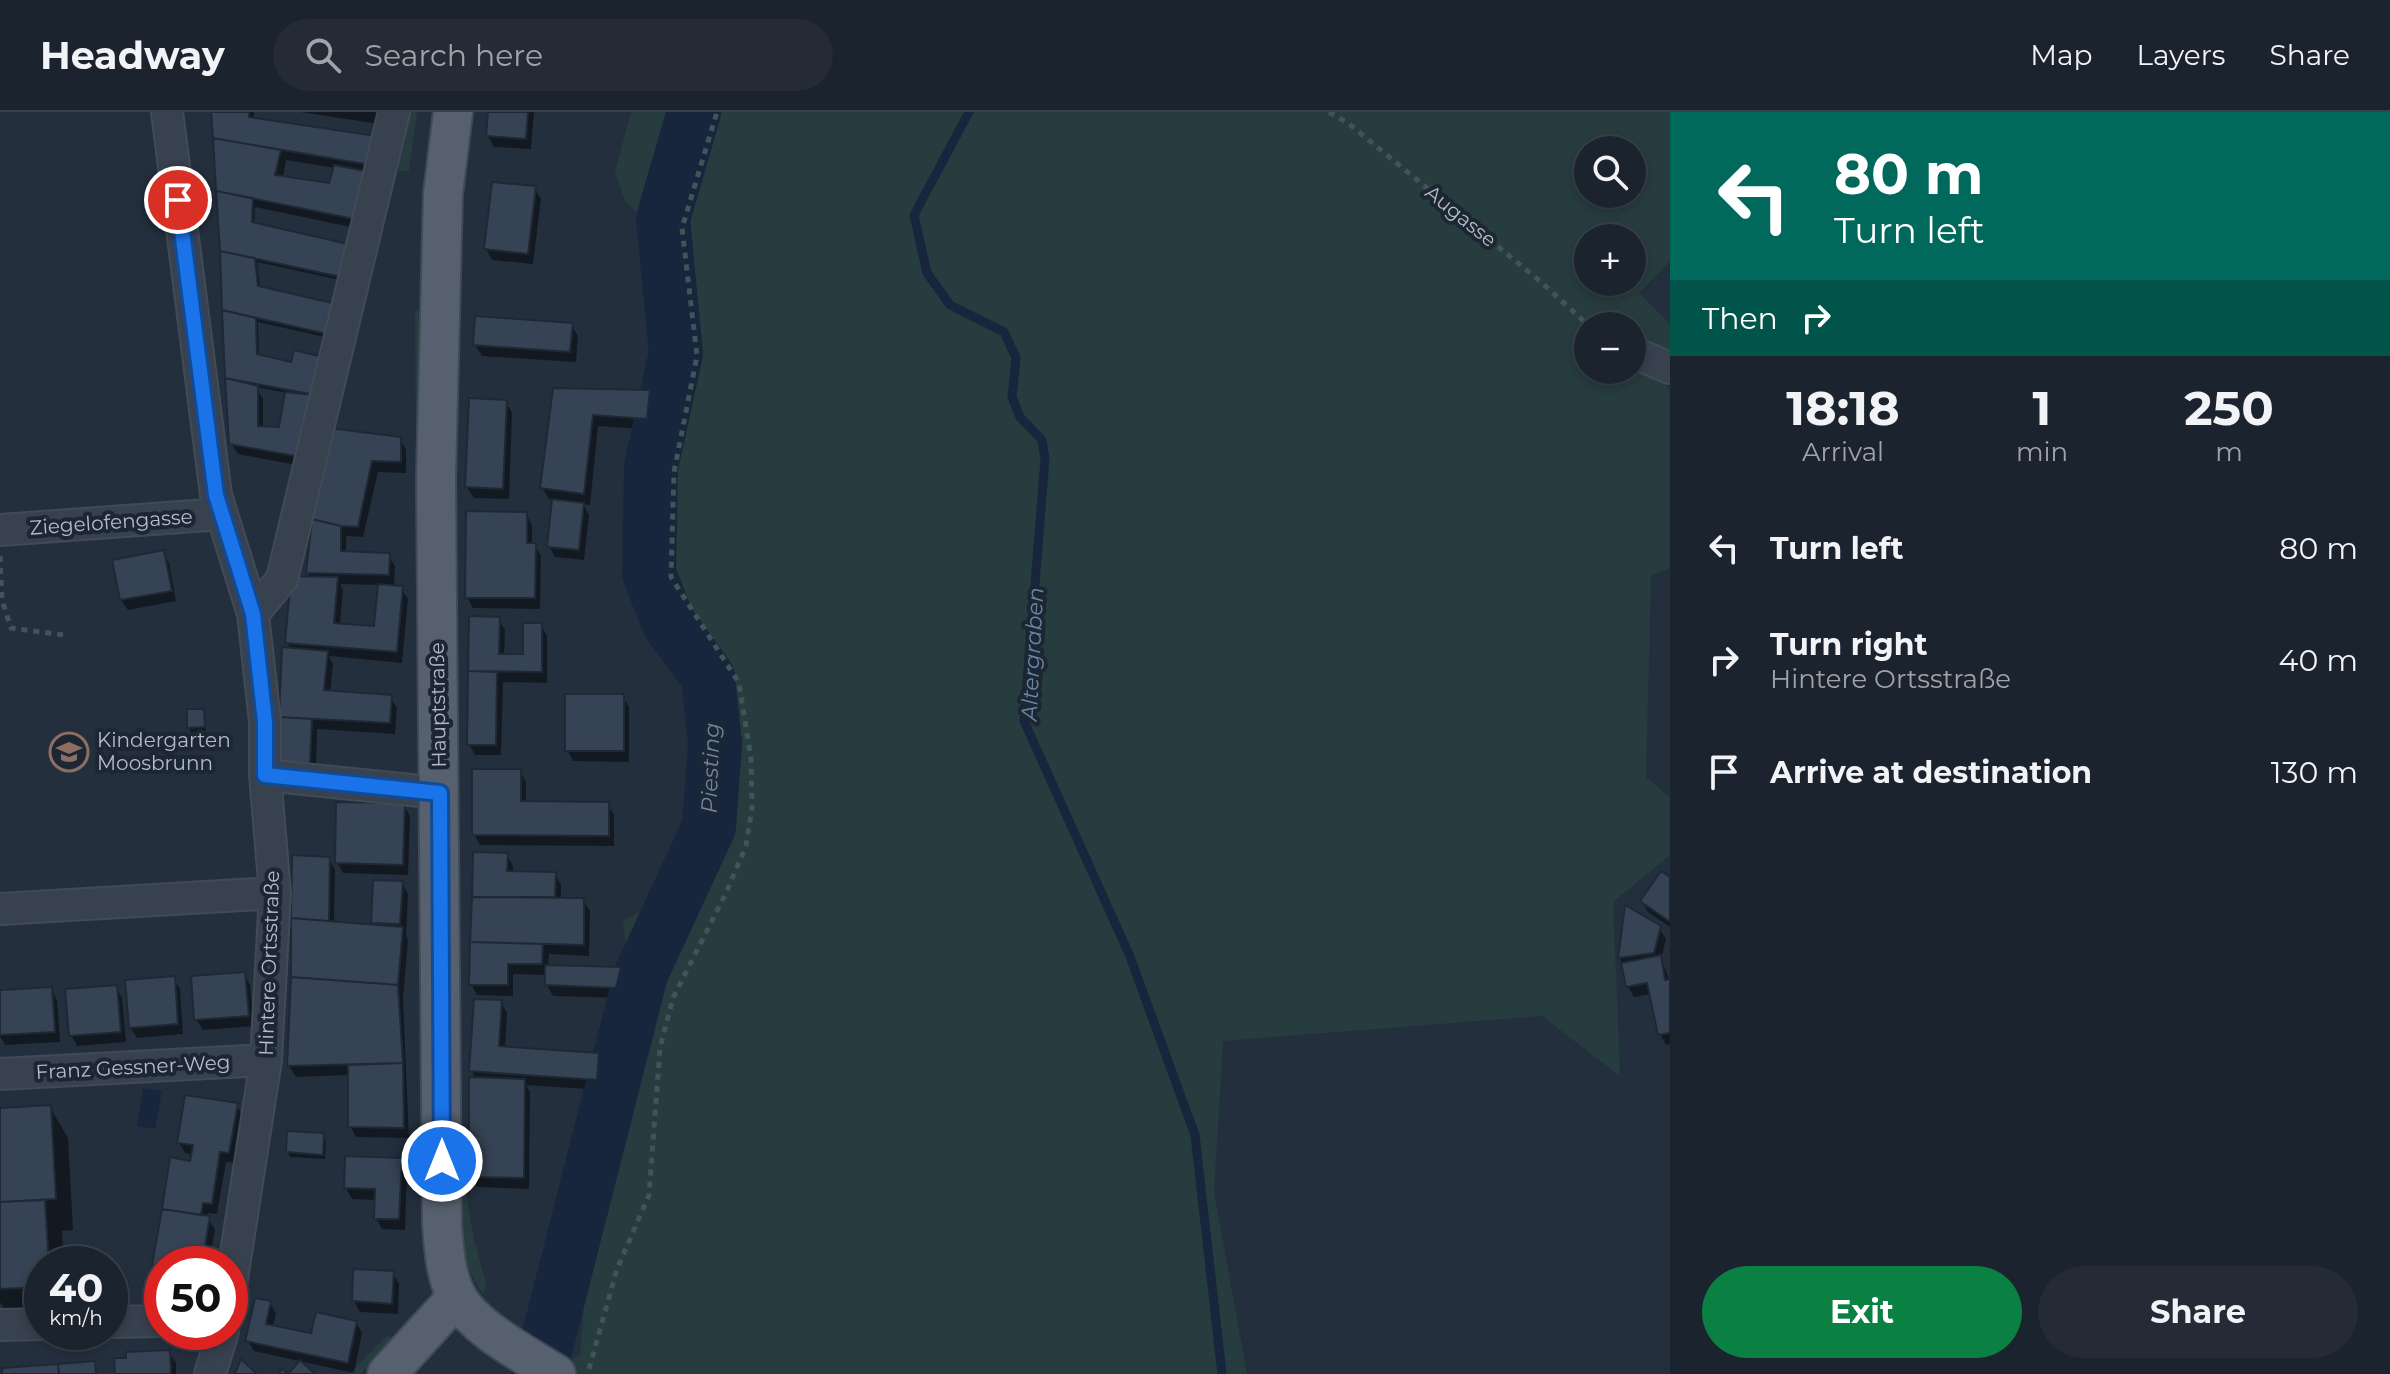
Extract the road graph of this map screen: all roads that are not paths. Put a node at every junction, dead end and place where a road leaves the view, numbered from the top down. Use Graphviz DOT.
graph roads {
  1 [pos="167,112"];
  2 [pos="394,112"];
  3 [pos="453,112"];
  4 [pos="1646,358"];
  5 [pos="1670,368"];
  6 [pos="222,514"];
  7 [pos="0,530"];
  8 [pos="253,614"];
  9 [pos="265,775"];
  10 [pos="440,793"];
  11 [pos="275,893"];
  12 [pos="0,909"];
  13 [pos="266,1060"];
  14 [pos="0,1074"];
  15 [pos="237,1246"];
  16 [pos="457,1297"];
  17 [pos="24,1324"];
  18 [pos="0,1325"];
  19 [pos="217,1350"];
  20 [pos="210,1374"];
  21 [pos="387,1374"];
  22 [pos="556,1374"];
  1 -- 6 [label="street, Hintere Ortsstraße"];
  2 -- 8 [label="street"];
  3 -- 10 [label="main road, Hauptstraße"];
  4 -- 5 [label="street"];
  6 -- 7 [label="street, Ziegelofengasse"];
  6 -- 8 [label="street, Hintere Ortsstraße"];
  8 -- 9 [label="street, Hintere Ortsstraße"];
  9 -- 10 [label="street"];
  9 -- 11 [label="street, Hintere Ortsstraße"];
  10 -- 16 [label="main road, Hauptstraße"];
  11 -- 12 [label="street"];
  11 -- 13 [label="street, Hintere Ortsstraße"];
  13 -- 14 [label="street, Franz Gessner-Weg"];
  13 -- 15 [label="street, Hintere Ortsstraße"];
  16 -- 21 [label="main road"];
  16 -- 22 [label="main road"];
  17 -- 18 [label="street"];
  19 -- 20 [label="street"];
}
